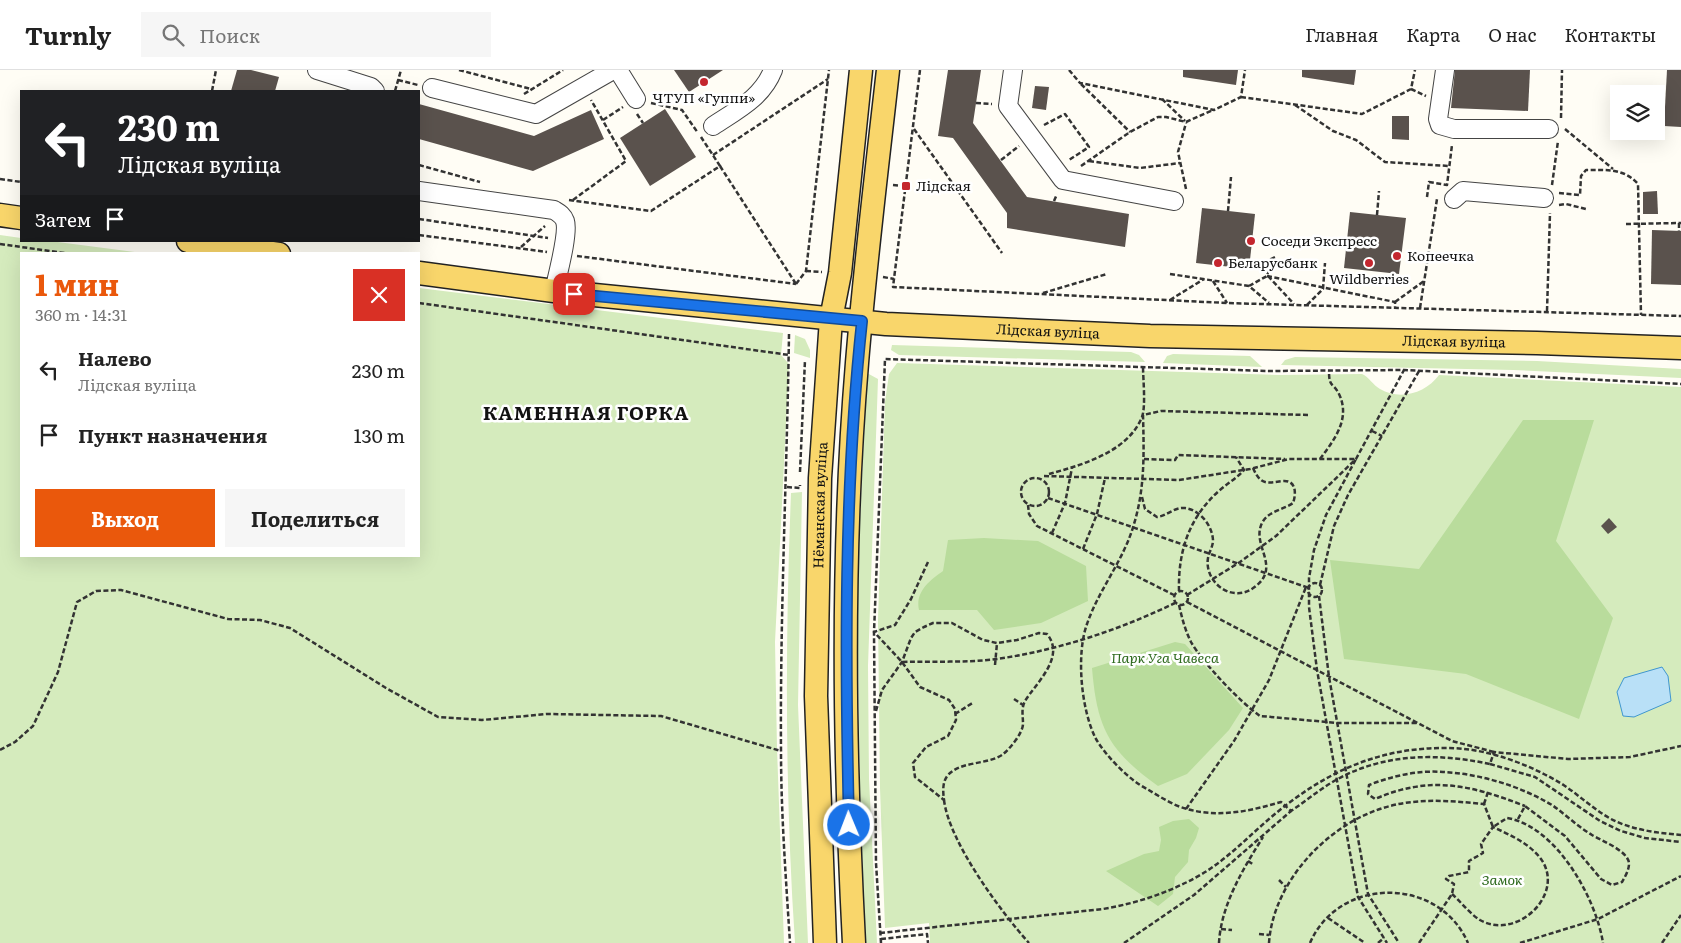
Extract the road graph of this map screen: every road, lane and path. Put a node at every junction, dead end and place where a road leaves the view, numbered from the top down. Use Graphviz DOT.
graph roads {
  1 [pos="216,70"];
  2 [pos="317,70"];
  3 [pos="400,70"];
  4 [pos="459,70"];
  5 [pos="563,70"];
  6 [pos="613,70"];
  7 [pos="618,70"];
  8 [pos="773,70"];
  9 [pos="829,70"];
  10 [pos="861,70"];
  11 [pos="888,70"];
  12 [pos="920,70"];
  13 [pos="1013,70"];
  14 [pos="1068,70"];
  15 [pos="1245,70"];
  16 [pos="1415,70"];
  17 [pos="1444,70"];
  18 [pos="1562,70"];
  19 [pos="828,78"];
  20 [pos="398,80"];
  21 [pos="1080,83"];
  22 [pos="432,88"];
  23 [pos="584,88"];
  24 [pos="531,89"];
  25 [pos="212,90"];
  26 [pos="374,90"];
  27 [pos="395,90"];
  28 [pos="1241,97"];
  29 [pos="636,99"];
  30 [pos="1162,99"];
  31 [pos="1294,105"];
  32 [pos="503,107"];
  33 [pos="1214,110"];
  34 [pos="603,120"];
  35 [pos="1186,122"];
  36 [pos="1044,125"];
  37 [pos="713,126"];
  38 [pos="913,128"];
  39 [pos="1454,129"];
  40 [pos="1554,131"];
  41 [pos="1130,132"];
  42 [pos="1030,137"];
  43 [pos="1101,152"];
  44 [pos="713,155"];
  45 [pos="1001,160"];
  46 [pos="1067,161"];
  47 [pos="1089,161"];
  48 [pos="1180,163"];
  49 [pos="420,165"];
  50 [pos="720,166"];
  51 [pos="1449,166"];
  52 [pos="1614,170"];
  53 [pos="1231,177"];
  54 [pos="0,179"];
  55 [pos="20,182"];
  56 [pos="481,182"];
  57 [pos="1379,190"];
  58 [pos="420,192"];
  59 [pos="1180,195"];
  60 [pos="1427,197"];
  61 [pos="1446,198"];
  62 [pos="1544,198"];
  63 [pos="563,199"];
  64 [pos="572,200"];
  65 [pos="1586,209"];
  66 [pos="1228,211"];
  67 [pos="0,215"];
  68 [pos="1377,215"];
  69 [pos="20,218"];
  70 [pos="420,219"];
  71 [pos="1640,223"];
  72 [pos="1680,223"];
  73 [pos="1626,224"];
  74 [pos="1679,231"];
  75 [pos="420,235"];
  76 [pos="195,242"];
  77 [pos="0,244"];
  78 [pos="563,247"];
  79 [pos="57,252"];
  80 [pos="265,252"];
  81 [pos="1002,253"];
  82 [pos="1277,256"];
  83 [pos="1325,264"];
  84 [pos="806,271"];
  85 [pos="823,272"];
  86 [pos="420,273"];
  87 [pos="1107,274"];
  88 [pos="1170,274"];
  89 [pos="1268,276"];
  90 [pos="881,277"];
  91 [pos="894,279"];
  92 [pos="1204,279"];
  93 [pos="1212,280"];
  94 [pos="1424,281"];
  95 [pos="796,284"];
  96 [pos="1249,286"];
  97 [pos="1323,289"];
  98 [pos="554,292"];
  99 [pos="1040,294"];
  100 [pos="1169,300"];
  101 [pos="1395,302"];
  102 [pos="420,303"];
  103 [pos="1227,303"];
  104 [pos="1270,304"];
  105 [pos="1294,304"];
  106 [pos="1308,304"];
  107 [pos="1395,307"];
  108 [pos="1420,308"];
  109 [pos="1547,311"];
  110 [pos="1641,315"];
  111 [pos="1681,316"];
  112 [pos="831,319"];
  113 [pos="862,321"];
  114 [pos="790,334"];
  115 [pos="1681,348"];
  116 [pos="789,355"];
  117 [pos="806,360"];
  118 [pos="1143,366"];
  119 [pos="1404,370"];
  120 [pos="1329,371"];
  121 [pos="1419,371"];
  122 [pos="1681,384"];
  123 [pos="1143,415"];
  124 [pos="1308,415"];
  125 [pos="1372,430"];
  126 [pos="1382,436"];
  127 [pos="1236,457"];
  128 [pos="1144,459"];
  129 [pos="1290,459"];
  130 [pos="1320,459"];
  131 [pos="1356,459"];
  132 [pos="1072,468"];
  133 [pos="1253,468"];
  134 [pos="1244,470"];
  135 [pos="1071,475"];
  136 [pos="1044,476"];
  137 [pos="1105,478"];
  138 [pos="1039,479"];
  139 [pos="1144,480"];
  140 [pos="787,487"];
  141 [pos="1141,495"];
  142 [pos="1048,498"];
  143 [pos="1065,503"];
  144 [pos="1028,505"];
  145 [pos="1097,514"];
  146 [pos="1199,514"];
  147 [pos="1134,527"];
  148 [pos="1052,533"];
  149 [pos="1183,544"];
  150 [pos="1262,547"];
  151 [pos="1082,549"];
  152 [pos="1210,553"];
  153 [pos="928,562"];
  154 [pos="1240,562"];
  155 [pos="1117,566"];
  156 [pos="1266,572"];
  157 [pos="1213,579"];
  158 [pos="1320,584"];
  159 [pos="1307,587"];
  160 [pos="1179,591"];
  161 [pos="1309,593"];
  162 [pos="1174,595"];
  163 [pos="1187,595"];
  164 [pos="1302,596"];
  165 [pos="1319,596"];
  166 [pos="1175,602"];
  167 [pos="1187,602"];
  168 [pos="1179,605"];
  169 [pos="874,632"];
  170 [pos="1083,640"];
  171 [pos="997,643"];
  172 [pos="1053,647"];
  173 [pos="1280,651"];
  174 [pos="996,659"];
  175 [pos="902,662"];
  176 [pos="995,665"];
  177 [pos="1317,670"];
  178 [pos="1329,677"];
  179 [pos="1014,699"];
  180 [pos="974,702"];
  181 [pos="1024,705"];
  182 [pos="1251,709"];
  183 [pos="875,714"];
  184 [pos="955,714"];
  185 [pos="1326,722"];
  186 [pos="1338,723"];
  187 [pos="1418,723"];
  188 [pos="1681,746"];
  189 [pos="0,750"];
  190 [pos="781,751"];
  191 [pos="1494,752"];
  192 [pos="1493,756"];
  193 [pos="1490,764"];
  194 [pos="1346,768"];
  195 [pos="1335,774"];
  196 [pos="1347,776"];
  197 [pos="1336,780"];
  198 [pos="1488,792"];
  199 [pos="944,800"];
  200 [pos="1484,804"];
  201 [pos="1525,806"];
  202 [pos="1286,807"];
  203 [pos="1186,809"];
  204 [pos="1291,811"];
  205 [pos="1518,819"];
  206 [pos="1355,820"];
  207 [pos="1345,827"];
  208 [pos="1493,827"];
  209 [pos="1265,834"];
  210 [pos="1681,835"];
  211 [pos="1681,842"];
  212 [pos="1248,861"];
  213 [pos="1254,865"];
  214 [pos="1681,876"];
  215 [pos="1279,880"];
  216 [pos="1286,887"];
  217 [pos="1368,894"];
  218 [pos="1452,894"];
  219 [pos="1358,897"];
  220 [pos="1442,909"];
  221 [pos="1681,914"];
  222 [pos="1328,918"];
  223 [pos="1010,919"];
  224 [pos="1598,919"];
  225 [pos="1221,929"];
  226 [pos="1232,930"];
  227 [pos="880,933"];
  228 [pos="1259,934"];
  229 [pos="1270,935"];
  230 [pos="1384,938"];
  231 [pos="880,941"];
  232 [pos="790,943"];
  233 [pos="825,943"];
  234 [pos="854,943"];
  235 [pos="928,943"];
  236 [pos="1029,943"];
  237 [pos="1124,943"];
  238 [pos="1219,943"];
  239 [pos="1269,943"];
  240 [pos="1310,943"];
  241 [pos="1365,943"];
  242 [pos="1378,943"];
  243 [pos="1387,943"];
  244 [pos="1399,943"];
  245 [pos="1419,943"];
  246 [pos="1468,943"];
  247 [pos="1520,943"];
  248 [pos="1603,943"];
  249 [pos="1662,943"];
  1 -- 25 [label="path"];
  2 -- 26 [label="lane"];
  3 -- 20 [label="path"];
  4 -- 24 [label="path"];
  5 -- 24 [label="path"];
  6 -- 23 [label="lane"];
  7 -- 29 [label="lane"];
  8 -- 37 [label="lane"];
  9 -- 19 [label="path"];
  10 -- 112 [label="main road, Нёманская вуліца"];
  11 -- 113 [label="main road"];
  12 -- 38 [label="path"];
  13 -- 42 [label="lane"];
  14 -- 21 [label="path"];
  15 -- 28 [label="path"];
  16 -- 31 [label="path"];
  17 -- 39 [label="lane"];
  18 -- 52 [label="path"];
  19 -- 44 [label="path"];
  19 -- 84 [label="path"];
  20 -- 22 [label="path"];
  20 -- 27 [label="path"];
  21 -- 30 [label="path"];
  21 -- 41 [label="path"];
  22 -- 32 [label="lane"];
  23 -- 32 [label="lane"];
  23 -- 34 [label="path"];
  24 -- 32 [label="path"];
  28 -- 31 [label="path"];
  28 -- 33 [label="path"];
  29 -- 34 [label="path"];
  29 -- 44 [label="path"];
  30 -- 33 [label="path"];
  30 -- 35 [label="path"];
  31 -- 51 [label="path"];
  33 -- 35 [label="path"];
  34 -- 64 [label="path"];
  35 -- 41 [label="path"];
  35 -- 48 [label="path"];
  36 -- 46 [label="path"];
  38 -- 81 [label="path"];
  38 -- 91 [label="path"];
  39 -- 40 [label="lane"];
  39 -- 51 [label="path"];
  40 -- 52 [label="path"];
  41 -- 43 [label="path"];
  42 -- 45 [label="path"];
  42 -- 59 [label="lane"];
  44 -- 50 [label="path"];
  47 -- 48 [label="path"];
  48 -- 59 [label="path"];
  49 -- 56 [label="path"];
  50 -- 64 [label="path"];
  50 -- 95 [label="path"];
  51 -- 60 [label="path"];
  52 -- 71 [label="path"];
  53 -- 66 [label="path"];
  54 -- 55 [label="path"];
  57 -- 68 [label="path"];
  58 -- 78 [label="lane"];
  61 -- 62 [label="lane"];
  61 -- 94 [label="path"];
  63 -- 64 [label="path"];
  65 -- 109 [label="path"];
  67 -- 69 [label="main road"];
  70 -- 78 [label="path"];
  71 -- 72 [label="path"];
  71 -- 73 [label="path"];
  71 -- 110 [label="path"];
  72 -- 74 [label="path"];
  75 -- 78 [label="path"];
  76 -- 80 [label="main road"];
  77 -- 79 [label="path"];
  78 -- 95 [label="path"];
  78 -- 98 [label="lane"];
  82 -- 89 [label="path"];
  83 -- 97 [label="path"];
  84 -- 85 [label="path"];
  84 -- 95 [label="path"];
  86 -- 98 [label="main road, Лідская вуліца"];
  87 -- 99 [label="path"];
  88 -- 92 [label="path"];
  89 -- 96 [label="path"];
  89 -- 97 [label="path"];
  89 -- 105 [label="path"];
  90 -- 91 [label="path"];
  91 -- 99 [label="path"];
  92 -- 93 [label="path"];
  92 -- 100 [label="path"];
  93 -- 96 [label="path"];
  93 -- 103 [label="path"];
  94 -- 101 [label="path"];
  94 -- 108 [label="path"];
  96 -- 104 [label="path"];
  97 -- 101 [label="path"];
  97 -- 106 [label="path"];
  98 -- 112 [label="main road, Лідская вуліца"];
  99 -- 100 [label="path"];
  100 -- 103 [label="path"];
  101 -- 107 [label="path"];
  102 -- 116 [label="path"];
  103 -- 104 [label="path"];
  104 -- 105 [label="path"];
  105 -- 106 [label="path"];
  106 -- 107 [label="path"];
  107 -- 108 [label="path"];
  108 -- 109 [label="path"];
  109 -- 110 [label="path"];
  110 -- 111 [label="path"];
  112 -- 113 [label="main road, Лідская вуліца"];
  112 -- 233 [label="main road, Нёманская вуліца"];
  113 -- 115 [label="main road, Лідская вуліца"];
  113 -- 234 [label="main road"];
  114 -- 116 [label="path"];
  116 -- 140 [label="path"];
  117 -- 140 [label="path"];
  118 -- 120 [label="path"];
  118 -- 123 [label="path"];
  118 -- 169 [label="path"];
  119 -- 120 [label="path"];
  119 -- 121 [label="path"];
  119 -- 125 [label="path"];
  120 -- 130 [label="path"];
  121 -- 122 [label="path"];
  121 -- 126 [label="path"];
  123 -- 124 [label="path"];
  123 -- 128 [label="path"];
  123 -- 132 [label="path"];
  125 -- 126 [label="path"];
  125 -- 131 [label="path"];
  126 -- 158 [label="path"];
  127 -- 128 [label="path"];
  127 -- 129 [label="path"];
  127 -- 134 [label="path"];
  128 -- 139 [label="path"];
  129 -- 130 [label="path"];
  129 -- 133 [label="path"];
  130 -- 131 [label="path"];
  131 -- 150 [label="path"];
  131 -- 159 [label="path"];
  132 -- 135 [label="path"];
  132 -- 136 [label="path"];
  133 -- 134 [label="path"];
  133 -- 150 [label="path"];
  134 -- 139 [label="path"];
  134 -- 146 [label="path"];
  135 -- 136 [label="path"];
  135 -- 137 [label="path"];
  135 -- 143 [label="path"];
  136 -- 138 [label="path"];
  137 -- 139 [label="path"];
  137 -- 145 [label="path"];
  138 -- 142 [label="path"];
  138 -- 144 [label="path"];
  139 -- 141 [label="path"];
  140 -- 190 [label="path"];
  141 -- 146 [label="path"];
  141 -- 147 [label="path"];
  142 -- 143 [label="path"];
  142 -- 144 [label="path"];
  143 -- 145 [label="path"];
  143 -- 148 [label="path"];
  144 -- 148 [label="path"];
  145 -- 147 [label="path"];
  145 -- 151 [label="path"];
  146 -- 149 [label="path"];
  146 -- 152 [label="path"];
  147 -- 149 [label="path"];
  147 -- 155 [label="path"];
  148 -- 151 [label="path"];
  149 -- 152 [label="path"];
  149 -- 160 [label="path"];
  150 -- 154 [label="path"];
  150 -- 156 [label="path"];
  151 -- 155 [label="path"];
  152 -- 154 [label="path"];
  152 -- 157 [label="path"];
  153 -- 169 [label="path"];
  154 -- 156 [label="path"];
  154 -- 157 [label="path"];
  155 -- 162 [label="path"];
  155 -- 170 [label="path"];
  156 -- 157 [label="path"];
  156 -- 159 [label="path"];
  157 -- 163 [label="path"];
  158 -- 159 [label="path"];
  158 -- 165 [label="path"];
  159 -- 161 [label="path"];
  159 -- 164 [label="path"];
  160 -- 162 [label="path"];
  160 -- 163 [label="path"];
  161 -- 164 [label="path"];
  161 -- 165 [label="path"];
  161 -- 177 [label="path"];
  162 -- 166 [label="path"];
  163 -- 167 [label="path"];
  164 -- 173 [label="path"];
  165 -- 178 [label="path"];
  166 -- 168 [label="path"];
  166 -- 170 [label="path"];
  167 -- 168 [label="path"];
  167 -- 173 [label="path"];
  168 -- 182 [label="path"];
  169 -- 175 [label="path"];
  169 -- 183 [label="path"];
  170 -- 172 [label="path"];
  170 -- 203 [label="path"];
  171 -- 172 [label="path"];
  171 -- 174 [label="path"];
  171 -- 175 [label="path"];
  172 -- 174 [label="path"];
  172 -- 181 [label="path"];
  173 -- 177 [label="path"];
  173 -- 182 [label="path"];
  174 -- 175 [label="path"];
  174 -- 176 [label="path"];
  175 -- 183 [label="path"];
  175 -- 184 [label="path"];
  177 -- 178 [label="path"];
  177 -- 185 [label="path"];
  178 -- 186 [label="path"];
  178 -- 187 [label="path"];
  179 -- 181 [label="path"];
  180 -- 184 [label="path"];
  181 -- 199 [label="path"];
  182 -- 185 [label="path"];
  182 -- 203 [label="path"];
  183 -- 227 [label="path"];
  184 -- 199 [label="path"];
  185 -- 186 [label="path"];
  185 -- 195 [label="path"];
  186 -- 187 [label="path"];
  186 -- 194 [label="path"];
  187 -- 191 [label="path"];
  188 -- 191 [label="path"];
  189 -- 190 [label="path"];
  190 -- 232 [label="path"];
  191 -- 192 [label="path"];
  192 -- 193 [label="path"];
  192 -- 194 [label="path"];
  192 -- 210 [label="path"];
  193 -- 196 [label="path"];
  193 -- 211 [label="path"];
  194 -- 195 [label="path"];
  194 -- 196 [label="path"];
  195 -- 197 [label="path"];
  195 -- 202 [label="path"];
  196 -- 197 [label="path"];
  196 -- 206 [label="path"];
  197 -- 204 [label="path"];
  197 -- 207 [label="path"];
  198 -- 200 [label="path"];
  198 -- 201 [label="path"];
  198 -- 201 [label="path"];
  199 -- 223 [label="path"];
  200 -- 206 [label="path"];
  200 -- 208 [label="path"];
  201 -- 205 [label="path"];
  202 -- 203 [label="path"];
  202 -- 204 [label="path"];
  202 -- 223 [label="path"];
  204 -- 209 [label="path"];
  205 -- 208 [label="path"];
  205 -- 224 [label="path"];
  206 -- 207 [label="path"];
  206 -- 217 [label="path"];
  207 -- 216 [label="path"];
  207 -- 219 [label="path"];
  208 -- 218 [label="path"];
  208 -- 218 [label="path"];
  209 -- 212 [label="path"];
  209 -- 237 [label="path"];
  212 -- 213 [label="path"];
  212 -- 225 [label="path"];
  214 -- 224 [label="path"];
  215 -- 216 [label="path"];
  216 -- 229 [label="path"];
  217 -- 219 [label="path"];
  217 -- 220 [label="path"];
  217 -- 244 [label="path"];
  218 -- 220 [label="path"];
  219 -- 222 [label="path"];
  219 -- 230 [label="path"];
  220 -- 245 [label="path"];
  220 -- 246 [label="path"];
  221 -- 249 [label="path"];
  222 -- 240 [label="path"];
  222 -- 241 [label="path"];
  223 -- 227 [label="path"];
  223 -- 236 [label="path"];
  224 -- 247 [label="path"];
  224 -- 248 [label="path"];
  225 -- 226 [label="path"];
  225 -- 238 [label="path"];
  227 -- 231 [label="path"];
  228 -- 229 [label="path"];
  229 -- 239 [label="path"];
  230 -- 242 [label="path"];
  230 -- 243 [label="path"];
  231 -- 235 [label="path"];
}
